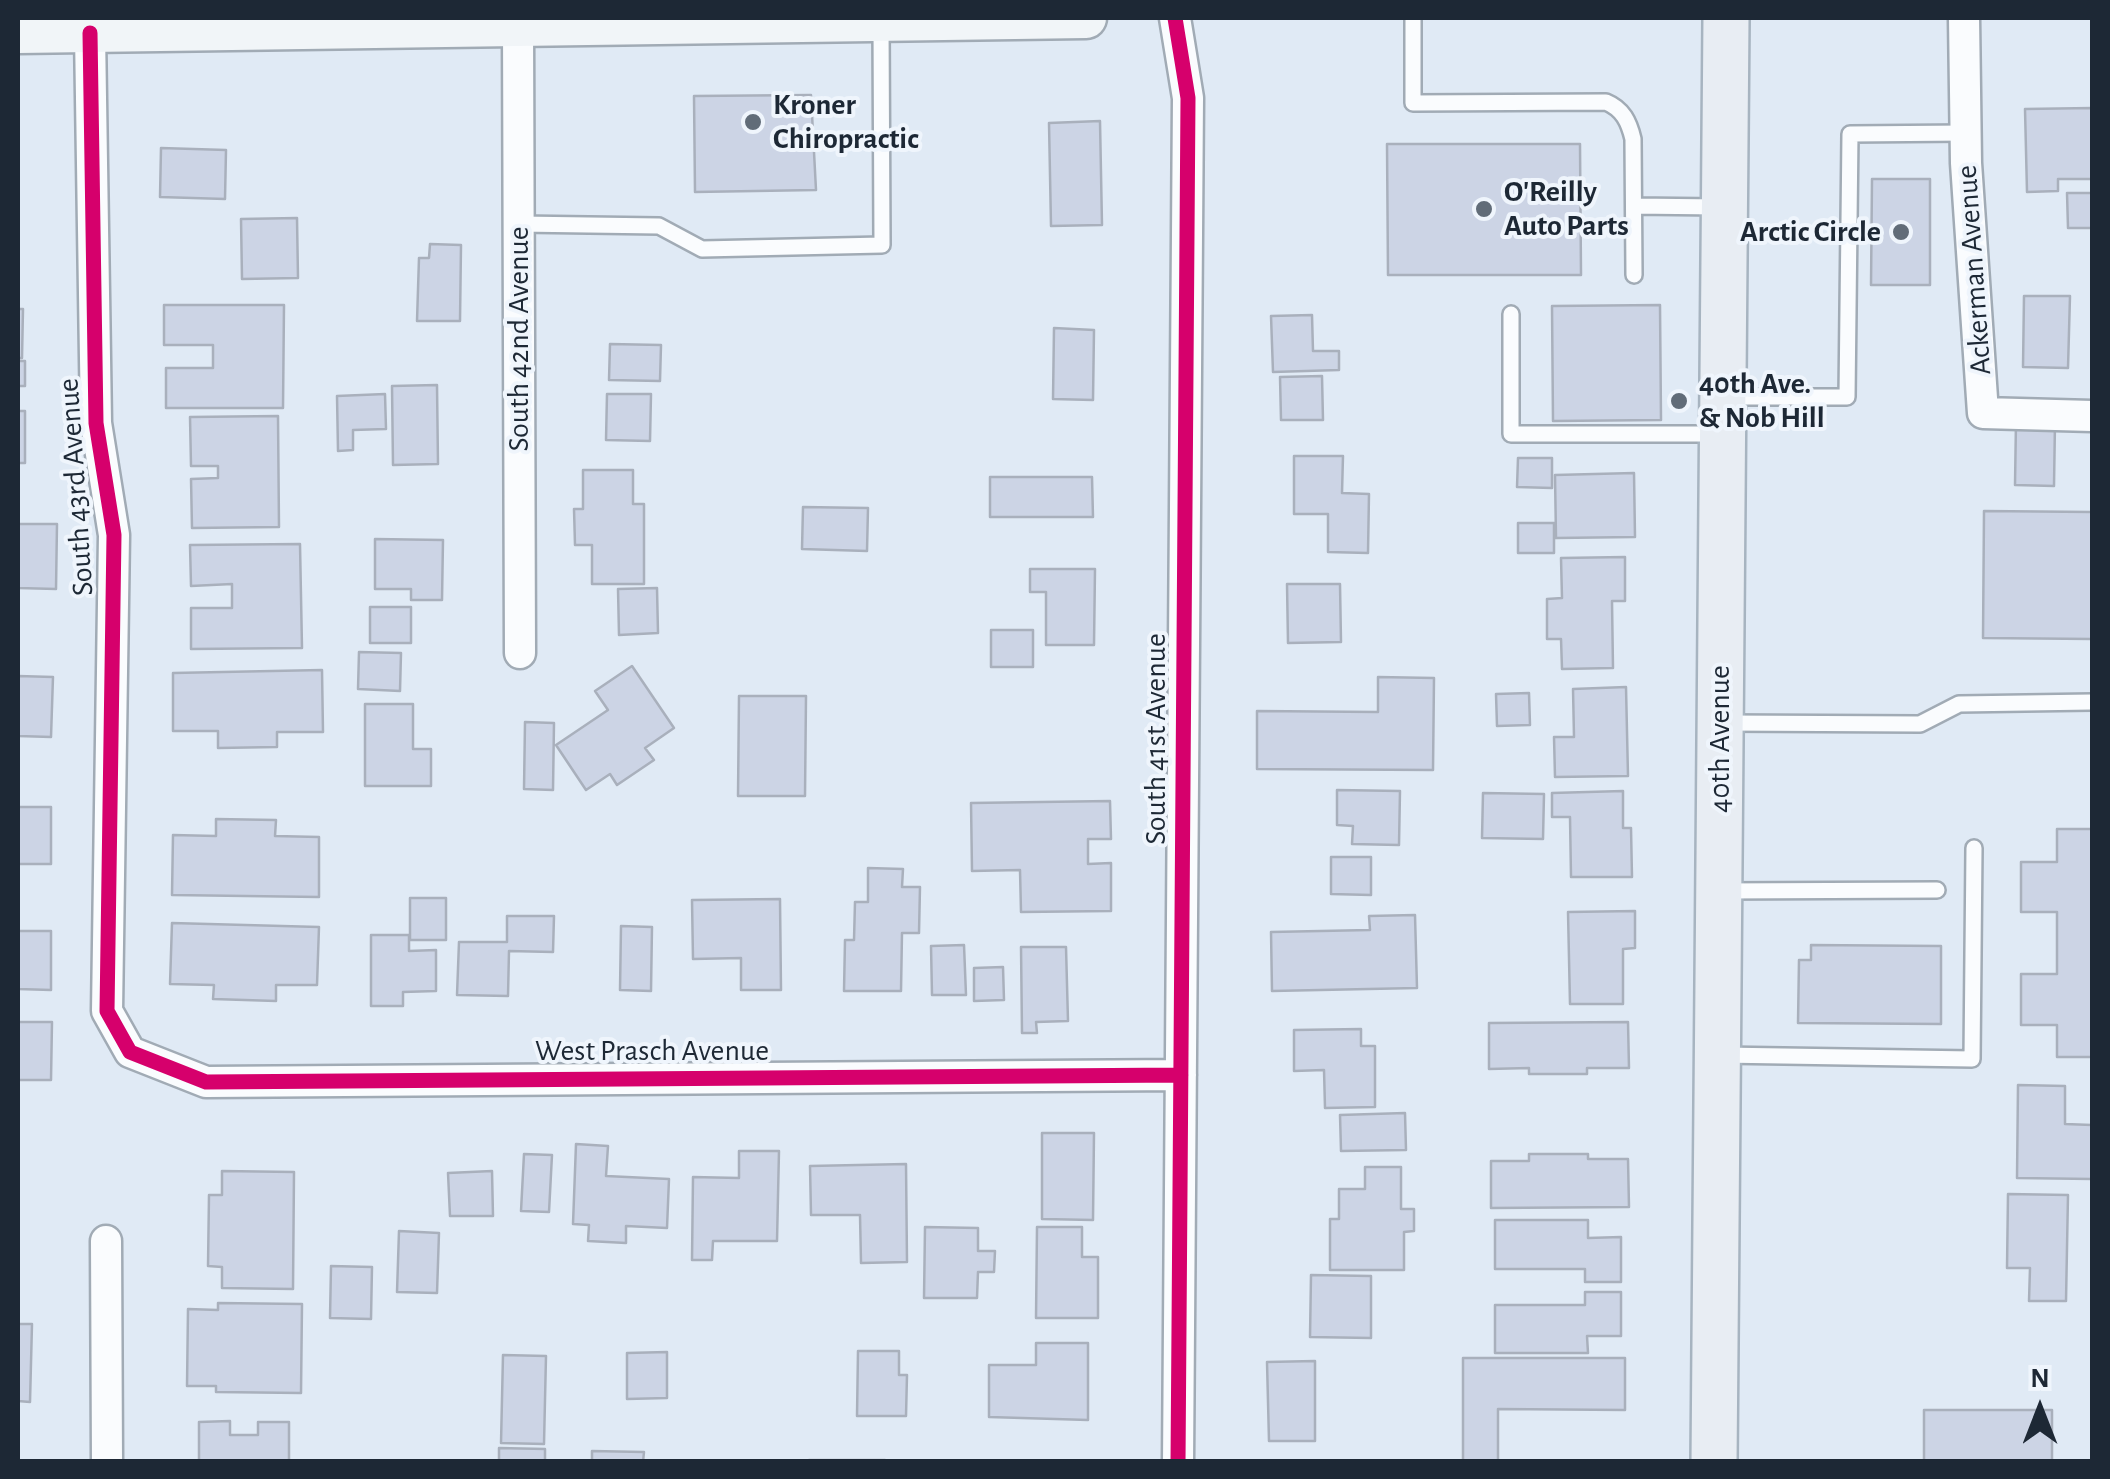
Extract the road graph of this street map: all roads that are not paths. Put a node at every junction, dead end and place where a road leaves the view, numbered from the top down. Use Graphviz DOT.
graph roads {
  1 [pos="1086,18"];
  2 [pos="1175,18"];
  3 [pos="1413,18"];
  4 [pos="1726,18"];
  5 [pos="1964,18"];
  6 [pos="686,20"];
  7 [pos="881,20"];
  8 [pos="90,25"];
  9 [pos="518,25"];
  10 [pos="18,34"];
  11 [pos="1966,132"];
  12 [pos="1634,206"];
  13 [pos="1724,208"];
  14 [pos="519,224"];
  15 [pos="1634,275"];
  16 [pos="1511,314"];
  17 [pos="1722,416"];
  18 [pos="2092,416"];
  19 [pos="520,653"];
  20 [pos="2092,702"];
  21 [pos="1720,723"];
  22 [pos="1974,848"];
  23 [pos="1936,890"];
  24 [pos="1718,891"];
  25 [pos="130,1052"];
  26 [pos="1717,1054"];
  27 [pos="1181,1075"];
  28 [pos="106,1242"];
  29 [pos="107,1462"];
  30 [pos="1178,1462"];
  31 [pos="1714,1462"];
  1 -- 7 [label="main road"];
  2 -- 27 [label="street, South 41st Avenue"];
  3 -- 12 [label="lane"];
  4 -- 13 [label="main road, 40th Avenue"];
  5 -- 11 [label="street, Ackerman Avenue"];
  6 -- 7 [label="main road"];
  6 -- 9 [label="main road"];
  7 -- 14 [label="lane"];
  8 -- 9 [label="main road"];
  8 -- 10 [label="main road"];
  8 -- 25 [label="street, South 43rd Avenue"];
  9 -- 14 [label="street, South 42nd Avenue"];
  11 -- 17 [label="lane"];
  11 -- 18 [label="street, Ackerman Avenue"];
  12 -- 13 [label="lane"];
  12 -- 15 [label="lane"];
  13 -- 17 [label="main road, 40th Avenue"];
  14 -- 19 [label="street, South 42nd Avenue"];
  16 -- 17 [label="lane"];
  17 -- 21 [label="main road, 40th Avenue"];
  20 -- 21 [label="lane"];
  21 -- 24 [label="main road, 40th Avenue"];
  22 -- 26 [label="lane"];
  23 -- 24 [label="lane"];
  24 -- 26 [label="main road, 40th Avenue"];
  25 -- 27 [label="street, West Prasch Avenue"];
  26 -- 31 [label="main road, 40th Avenue"];
  27 -- 30 [label="street, South 41st Avenue"];
  28 -- 29 [label="street"];
}
